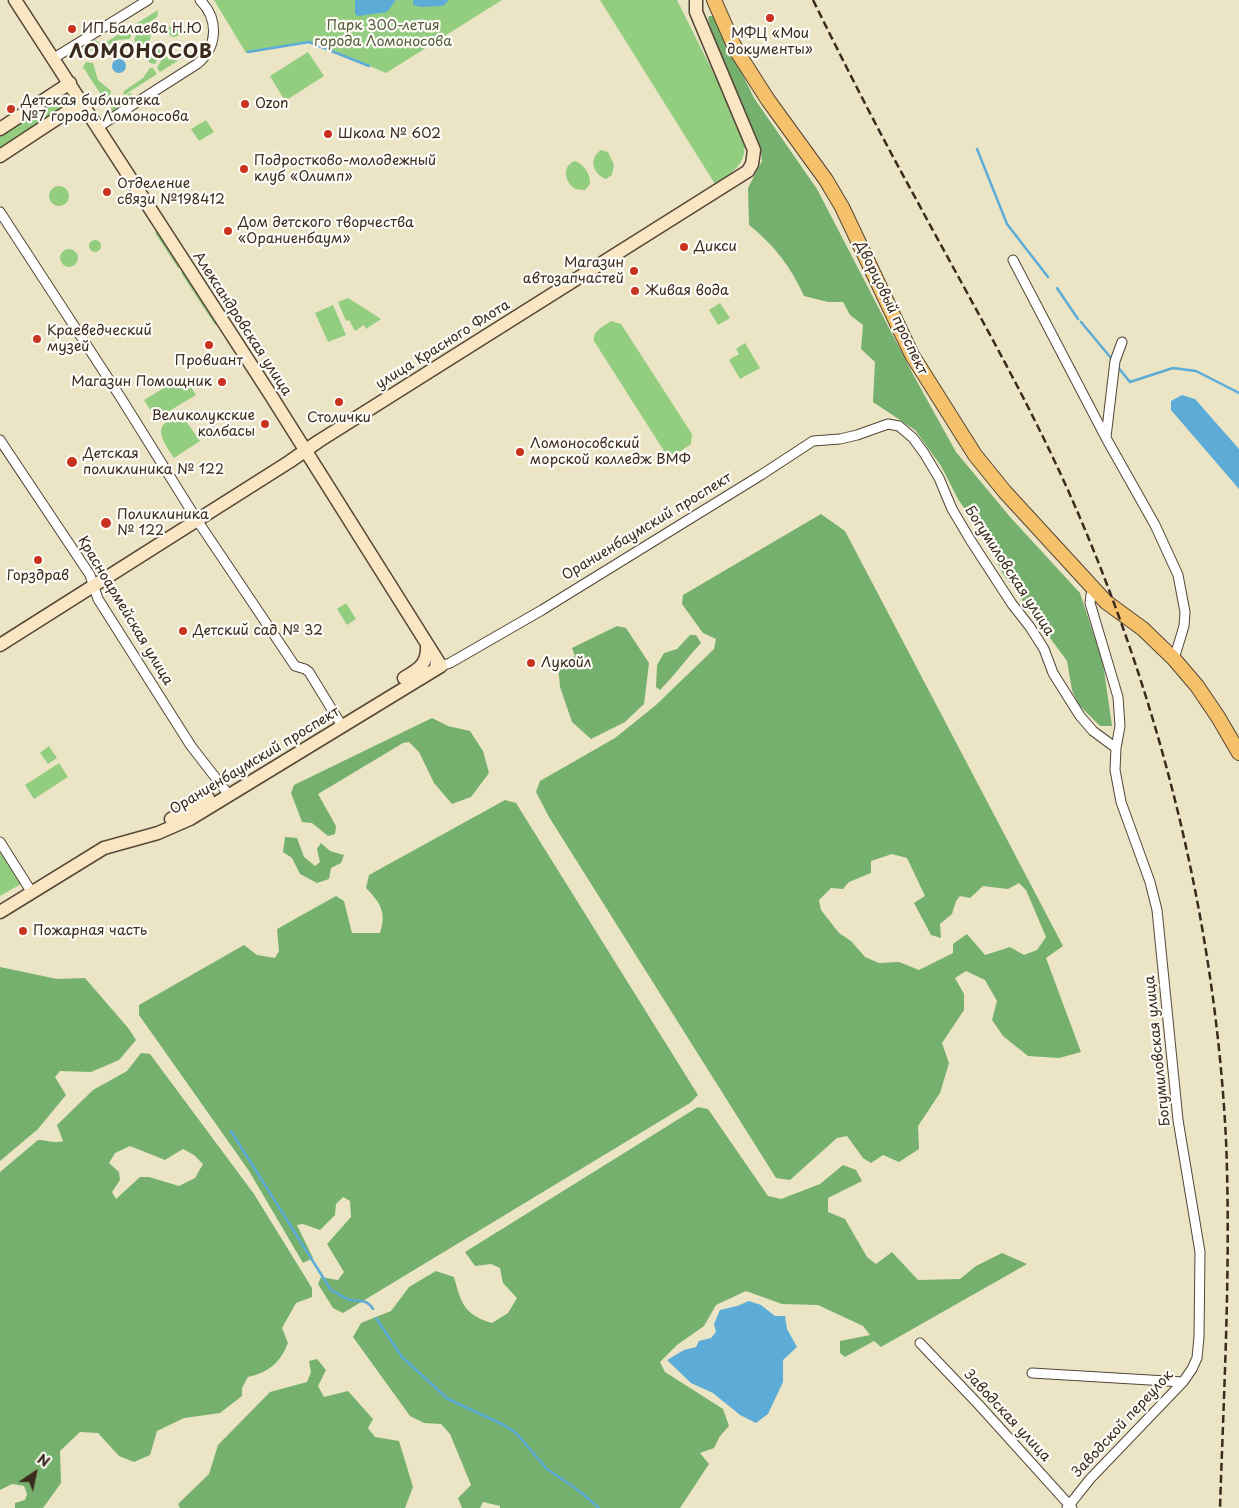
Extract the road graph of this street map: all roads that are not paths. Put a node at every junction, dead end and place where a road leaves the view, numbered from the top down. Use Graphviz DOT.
graph roads {
  1 [pos="15,0"];
  2 [pos="148,0"];
  3 [pos="200,0"];
  4 [pos="696,0"];
  5 [pos="717,4"];
  6 [pos="707,38"];
  7 [pos="54,58"];
  8 [pos="70,83"];
  9 [pos="82,102"];
  10 [pos="98,127"];
  11 [pos="0,129"];
  12 [pos="0,156"];
  13 [pos="0,212"];
  14 [pos="1013,260"];
  15 [pos="1122,342"];
  16 [pos="874,429"];
  17 [pos="1106,438"];
  18 [pos="0,440"];
  19 [pos="305,450"];
  20 [pos="197,520"];
  21 [pos="93,586"];
  22 [pos="1094,589"];
  23 [pos="0,645"];
  24 [pos="427,646"];
  25 [pos="1174,659"];
  26 [pos="426,660"];
  27 [pos="441,666"];
  28 [pos="340,722"];
  29 [pos="1116,748"];
  30 [pos="1239,753"];
  31 [pos="226,791"];
  32 [pos="0,842"];
  33 [pos="29,888"];
  34 [pos="0,905"];
  35 [pos="0,912"];
  36 [pos="920,1343"];
  37 [pos="1196,1358"];
  38 [pos="1032,1373"];
  39 [pos="1182,1382"];
  40 [pos="1070,1507"];
  1 -- 7 [label="main road, Александровская улица"];
  2 -- 7 [label="street"];
  3 -- 10 [label="street"];
  4 -- 6 [label="main road, улица Красного Флота"];
  5 -- 6 [label="main road, Дворцовый проспект"];
  5 -- 22 [label="main road, Дворцовый проспект"];
  6 -- 19 [label="main road, улица Красного Флота"];
  7 -- 8 [label="main road, Александровская улица"];
  8 -- 9 [label="main road, Александровская улица"];
  8 -- 11 [label="main road"];
  9 -- 10 [label="main road, Александровская улица"];
  9 -- 12 [label="main road"];
  10 -- 19 [label="main road, Александровская улица"];
  13 -- 20 [label="street"];
  14 -- 17 [label="street"];
  15 -- 17 [label="street"];
  16 -- 27 [label="street, Ораниенбаумский проспект"];
  16 -- 29 [label="street, Богумиловская улица"];
  17 -- 25 [label="street"];
  18 -- 21 [label="street, Красноармейская улица"];
  19 -- 20 [label="main road, улица Красного Флота"];
  19 -- 24 [label="main road, Александровская улица"];
  20 -- 21 [label="main road, улица Красного Флота"];
  20 -- 28 [label="street"];
  21 -- 23 [label="main road, улица Красного Флота"];
  21 -- 31 [label="street, Красноармейская улица"];
  22 -- 25 [label="main road, Дворцовый проспект"];
  22 -- 29 [label="street, Богумиловская улица"];
  24 -- 26 [label="main road"];
  24 -- 27 [label="main road, Александровская улица"];
  25 -- 30 [label="main road, Дворцовый проспект"];
  26 -- 27 [label="street"];
  26 -- 28 [label="main road, Ораниенбаумский проспект"];
  27 -- 28 [label="main road, Ораниенбаумский проспект"];
  28 -- 31 [label="main road, Ораниенбаумский проспект"];
  29 -- 37 [label="street, Богумиловская улица"];
  31 -- 33 [label="main road, Ораниенбаумский проспект"];
  31 -- 35 [label="main road, Ораниенбаумский проспект"];
  32 -- 33 [label="street"];
  33 -- 34 [label="main road, Ораниенбаумский проспект"];
  36 -- 40 [label="street, Заводская улица"];
  37 -- 39 [label="street, Заводской переулок"];
  38 -- 39 [label="street"];
  39 -- 40 [label="street, Заводской переулок"];
}
